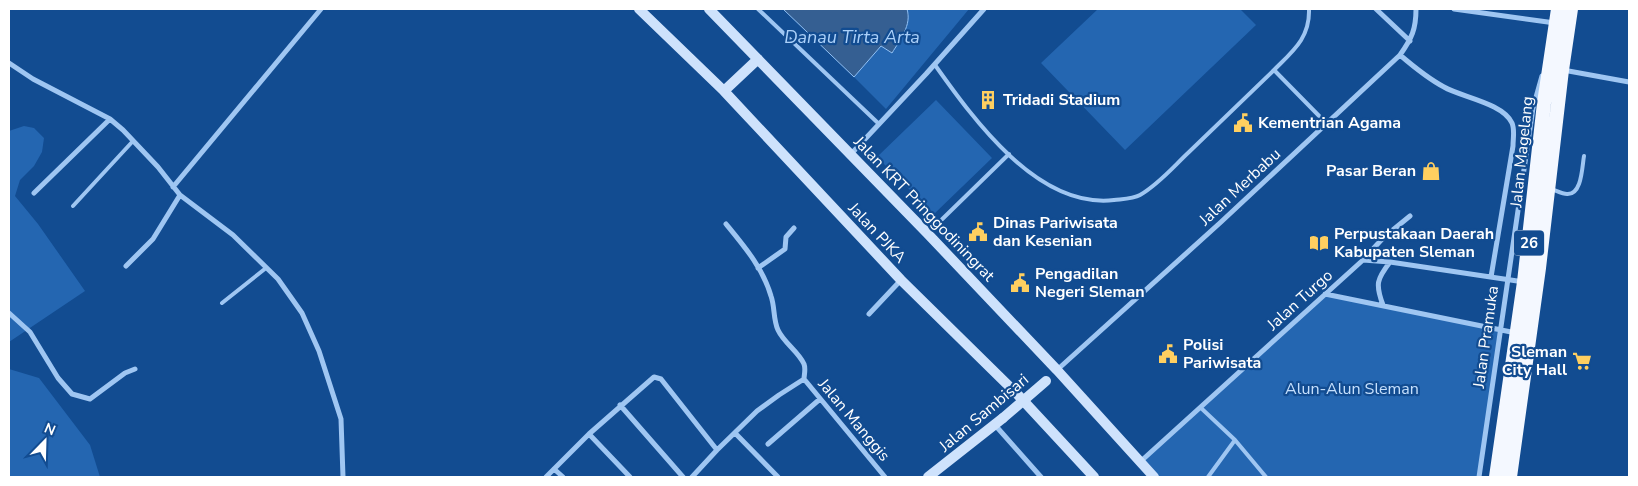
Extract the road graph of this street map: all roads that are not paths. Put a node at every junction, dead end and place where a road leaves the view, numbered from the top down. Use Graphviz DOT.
graph roads {
  1 [pos="321,9"];
  2 [pos="639,9"];
  3 [pos="709,9"];
  4 [pos="758,9"];
  5 [pos="984,9"];
  6 [pos="1309,9"];
  7 [pos="1376,9"];
  8 [pos="1416,9"];
  9 [pos="1454,9"];
  10 [pos="1571,9"];
  11 [pos="1557,16"];
  12 [pos="1410,41"];
  13 [pos="1551,54"];
  14 [pos="1400,55"];
  15 [pos="758,59"];
  16 [pos="9,62"];
  17 [pos="935,65"];
  18 [pos="1274,70"];
  19 [pos="1562,70"];
  20 [pos="1629,82"];
  21 [pos="724,91"];
  22 [pos="110,120"];
  23 [pos="879,124"];
  24 [pos="1327,124"];
  25 [pos="133,141"];
  26 [pos="850,154"];
  27 [pos="1009,154"];
  28 [pos="1584,156"];
  29 [pos="173,187"];
  30 [pos="1549,188"];
  31 [pos="34,193"];
  32 [pos="180,195"];
  33 [pos="73,206"];
  34 [pos="1410,216"];
  35 [pos="726,224"];
  36 [pos="794,228"];
  37 [pos="927,233"];
  38 [pos="1363,260"];
  39 [pos="1390,262"];
  40 [pos="126,266"];
  41 [pos="266,268"];
  42 [pos="758,268"];
  43 [pos="1491,277"];
  44 [pos="1507,279"];
  45 [pos="901,280"];
  46 [pos="1524,282"];
  47 [pos="1326,294"];
  48 [pos="222,302"];
  49 [pos="1383,305"];
  50 [pos="9,312"];
  51 [pos="869,314"];
  52 [pos="1500,330"];
  53 [pos="1516,334"];
  54 [pos="135,369"];
  55 [pos="1057,370"];
  56 [pos="804,379"];
  57 [pos="820,399"];
  58 [pos="620,406"];
  59 [pos="1201,408"];
  60 [pos="999,421"];
  61 [pos="735,433"];
  62 [pos="588,434"];
  63 [pos="1235,440"];
  64 [pos="768,444"];
  65 [pos="717,450"];
  66 [pos="1139,463"];
  67 [pos="554,468"];
  68 [pos="343,477"];
  69 [pos="546,477"];
  70 [pos="563,477"];
  71 [pos="630,477"];
  72 [pos="683,477"];
  73 [pos="692,477"];
  74 [pos="778,477"];
  75 [pos="885,477"];
  76 [pos="928,477"];
  77 [pos="1041,477"];
  78 [pos="1094,477"];
  79 [pos="1154,477"];
  80 [pos="1209,477"];
  81 [pos="1266,477"];
  82 [pos="1479,477"];
  83 [pos="1496,477"];
  84 [pos="1510,477"];
  1 -- 29 [label="street"];
  2 -- 21 [label="main road, Jalan PJKA"];
  3 -- 15 [label="main road, Jalan KRT Pringgodiningrat"];
  4 -- 23 [label="lane"];
  5 -- 17 [label="street"];
  6 -- 18 [label="lane"];
  7 -- 12 [label="street"];
  8 -- 12 [label="street, Jalan Merbabu"];
  9 -- 11 [label="street"];
  10 -- 19 [label="highway, Jalan Magelang / 26"];
  11 -- 13 [label="highway, Jalan Magelang / 26"];
  12 -- 14 [label="street, Jalan Merbabu"];
  13 -- 44 [label="street, Jalan Pramuka"];
  13 -- 46 [label="highway, Jalan Magelang / 26"];
  14 -- 24 [label="street, Jalan Merbabu"];
  14 -- 43 [label="street, Jalan Pramuka"];
  15 -- 21 [label="main road"];
  15 -- 26 [label="main road, Jalan KRT Pringgodiningrat"];
  16 -- 22 [label="street"];
  17 -- 23 [label="street"];
  17 -- 27 [label="lane"];
  18 -- 24 [label="lane"];
  18 -- 27 [label="lane"];
  19 -- 20 [label="street"];
  19 -- 30 [label="highway, Jalan Magelang / 26"];
  21 -- 45 [label="main road, Jalan PJKA"];
  22 -- 25 [label="street"];
  22 -- 31 [label="street"];
  23 -- 26 [label="street"];
  24 -- 55 [label="street, Jalan Merbabu"];
  25 -- 29 [label="street"];
  25 -- 33 [label="lane"];
  26 -- 37 [label="main road, Jalan KRT Pringgodiningrat"];
  27 -- 37 [label="lane"];
  28 -- 30 [label="lane"];
  29 -- 32 [label="street"];
  30 -- 84 [label="highway, Jalan Magelang / 26"];
  32 -- 40 [label="street"];
  32 -- 41 [label="street"];
  34 -- 38 [label="street, Jalan Turgo"];
  35 -- 42 [label="street"];
  36 -- 42 [label="street"];
  37 -- 55 [label="main road, Jalan KRT Pringgodiningrat"];
  38 -- 39 [label="street"];
  38 -- 47 [label="street, Jalan Turgo"];
  39 -- 43 [label="street"];
  39 -- 49 [label="street"];
  41 -- 48 [label="lane"];
  41 -- 68 [label="street"];
  42 -- 56 [label="street"];
  43 -- 44 [label="street"];
  44 -- 46 [label="street"];
  44 -- 52 [label="street, Jalan Pramuka"];
  45 -- 51 [label="street"];
  45 -- 78 [label="main road, Jalan PJKA"];
  46 -- 53 [label="highway, Jalan Magelang / 26"];
  47 -- 49 [label="street"];
  47 -- 59 [label="street, Jalan Turgo"];
  49 -- 52 [label="street"];
  50 -- 54 [label="street"];
  52 -- 53 [label="street"];
  52 -- 82 [label="street, Jalan Pramuka"];
  53 -- 83 [label="highway, Jalan Magelang / 26"];
  55 -- 60 [label="main road, Jalan Sambisari, bridge"];
  55 -- 66 [label="main road, Jalan KRT Pringgodiningrat"];
  56 -- 57 [label="street, Jalan Manggis"];
  56 -- 61 [label="street"];
  57 -- 64 [label="street"];
  57 -- 75 [label="street, Jalan Manggis"];
  58 -- 62 [label="street"];
  58 -- 65 [label="street"];
  58 -- 72 [label="street"];
  59 -- 63 [label="lane"];
  59 -- 66 [label="street, Jalan Turgo"];
  60 -- 76 [label="main road, Jalan Sambisari"];
  60 -- 77 [label="street"];
  61 -- 65 [label="street"];
  61 -- 74 [label="street"];
  62 -- 67 [label="street"];
  62 -- 71 [label="street"];
  63 -- 80 [label="lane"];
  63 -- 81 [label="lane"];
  65 -- 73 [label="street"];
  66 -- 79 [label="main road, Jalan KRT Pringgodiningrat"];
  67 -- 69 [label="street"];
  67 -- 70 [label="street"];
}
